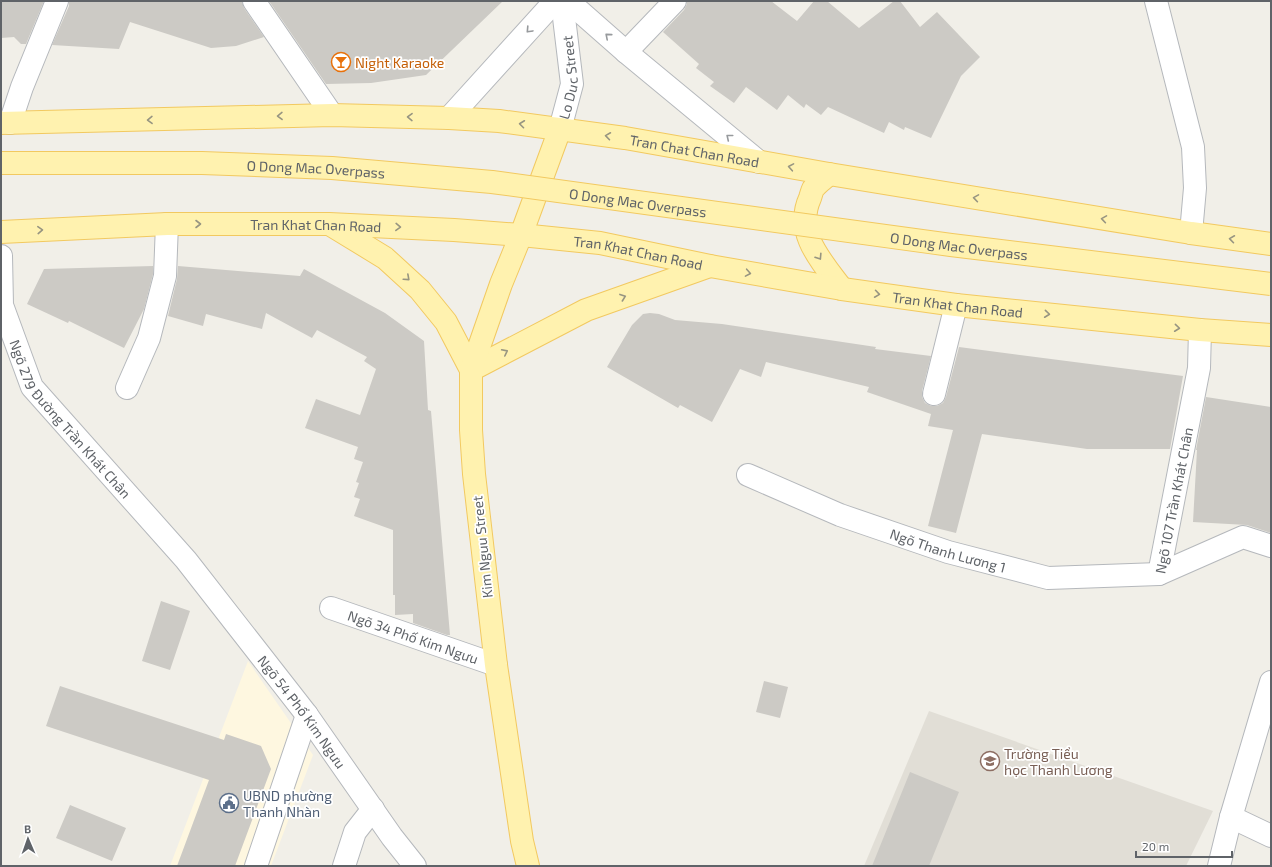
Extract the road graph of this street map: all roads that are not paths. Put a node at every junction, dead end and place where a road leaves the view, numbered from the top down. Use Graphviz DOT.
graph roads {
  1 [pos="57,1"];
  2 [pos="254,1"];
  3 [pos="555,1"];
  4 [pos="562,1"];
  5 [pos="568,1"];
  6 [pos="675,1"];
  7 [pos="1156,1"];
  8 [pos="626,52"];
  9 [pos="332,115"];
  10 [pos="449,118"];
  11 [pos="6,123"];
  12 [pos="560,129"];
  13 [pos="759,162"];
  14 [pos="1,163"];
  15 [pos="829,174"];
  16 [pos="167,224"];
  17 [pos="329,224"];
  18 [pos="1,232"];
  19 [pos="1191,233"];
  20 [pos="521,235"];
  21 [pos="1271,244"];
  22 [pos="1,256"];
  23 [pos="710,266"];
  24 [pos="1271,284"];
  25 [pos="842,289"];
  26 [pos="956,305"];
  27 [pos="1200,330"];
  28 [pos="1271,335"];
  29 [pos="471,370"];
  30 [pos="127,388"];
  31 [pos="934,394"];
  32 [pos="748,475"];
  33 [pos="1271,546"];
  34 [pos="186,560"];
  35 [pos="1158,574"];
  36 [pos="330,608"];
  37 [pos="496,665"];
  38 [pos="1271,682"];
  39 [pos="307,715"];
  40 [pos="373,809"];
  41 [pos="1231,817"];
  42 [pos="1271,836"];
  43 [pos="256,866"];
  44 [pos="344,866"];
  45 [pos="415,866"];
  46 [pos="528,866"];
  47 [pos="1219,866"];
  1 -- 11 [label="street"];
  2 -- 9 [label="street"];
  3 -- 10 [label="street, one-way"];
  4 -- 12 [label="street, Lo Duc Street"];
  8 -- 5 [label="street, one-way"];
  6 -- 8 [label="street"];
  7 -- 19 [label="street"];
  13 -- 8 [label="street, one-way"];
  10 -- 9 [label="main road, one-way"];
  9 -- 11 [label="main road, one-way"];
  12 -- 10 [label="main road, one-way"];
  13 -- 12 [label="main road, Tran Chat Chan Road, one-way"];
  12 -- 20 [label="main road, Kim Nguu Street"];
  15 -- 13 [label="main road, Tran Chat Chan Road, one-way"];
  14 -- 24 [label="main road, O Dong Mac Overpass, bridge"];
  19 -- 15 [label="main road, one-way"];
  15 -- 25 [label="main road, one-way"];
  16 -- 17 [label="main road, Tran Khat Chan Road, one-way"];
  18 -- 16 [label="main road, Tran Khat Chan Road, one-way"];
  16 -- 30 [label="street"];
  17 -- 20 [label="main road, Tran Khat Chan Road, one-way"];
  17 -- 29 [label="main road, one-way"];
  21 -- 19 [label="main road, one-way"];
  20 -- 23 [label="main road, Tran Khat Chan Road"];
  20 -- 29 [label="main road, Kim Nguu Street"];
  22 -- 34 [label="street, Ngõ 279 Đường Trần Khát Chân"];
  23 -- 25 [label="main road, Tran Khat Chan Road, one-way"];
  29 -- 23 [label="main road, one-way"];
  25 -- 26 [label="main road, Tran Khat Chan Road, one-way"];
  26 -- 27 [label="main road, Tran Khat Chan Road, one-way"];
  26 -- 31 [label="street"];
  27 -- 28 [label="main road, Tran Khat Chan Road"];
  27 -- 35 [label="street, Ngõ 107 Trần Khát Chân"];
  29 -- 37 [label="main road, Kim Nguu Street"];
  32 -- 35 [label="street, Ngõ Thanh Lương 1"];
  33 -- 35 [label="street, Ngõ 107 Trần Khát Chân"];
  34 -- 39 [label="street, Ngõ 54 Phố Kim Ngưu"];
  36 -- 37 [label="street, Ngõ 34 Phố Kim Ngưu"];
  37 -- 46 [label="main road, Kim Nguu Street"];
  38 -- 41 [label="street"];
  39 -- 40 [label="street, Ngõ 54 Phố Kim Ngưu"];
  39 -- 43 [label="street"];
  40 -- 44 [label="street"];
  40 -- 45 [label="street, Ngõ 54 Phố Kim Ngưu"];
  41 -- 42 [label="street"];
  41 -- 47 [label="street"];
}
